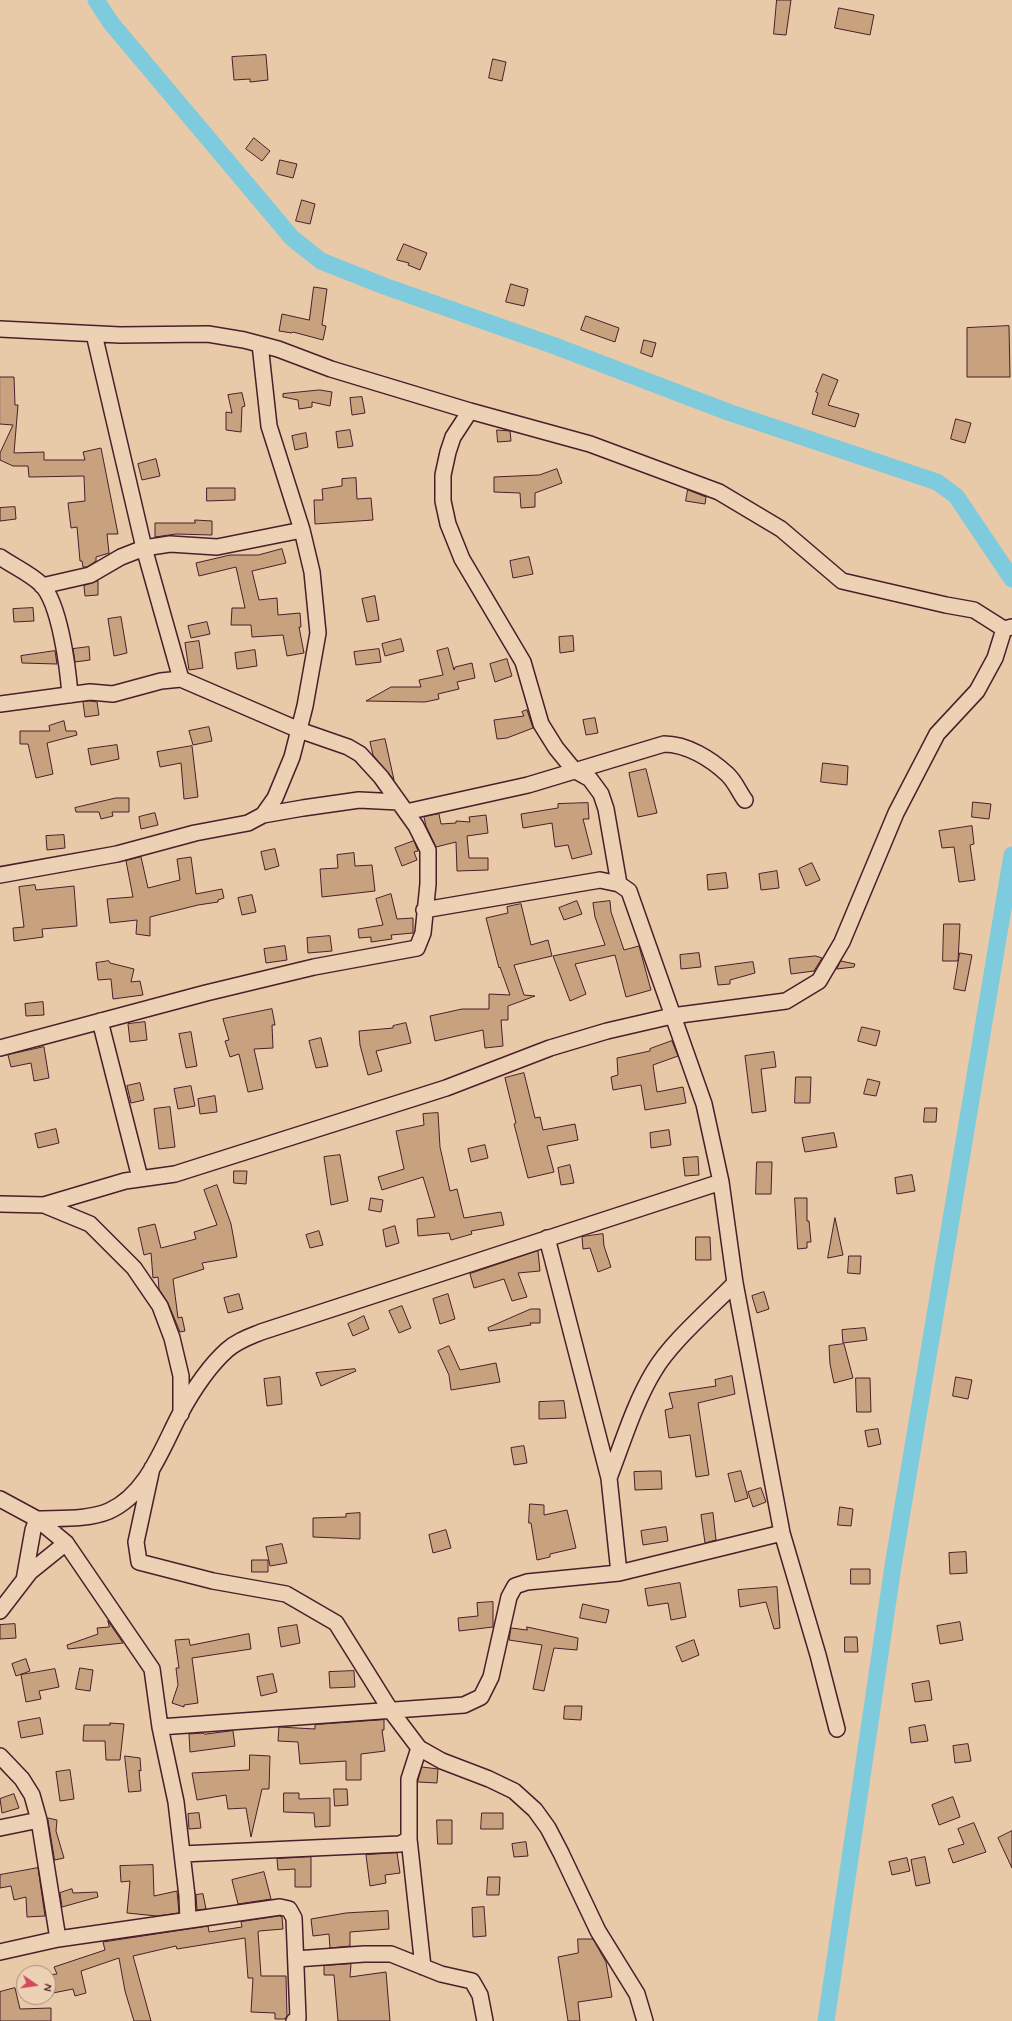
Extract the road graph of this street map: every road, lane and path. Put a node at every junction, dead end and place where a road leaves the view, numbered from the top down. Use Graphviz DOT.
graph roads {
  1 [pos="0,329"];
  2 [pos="94,334"];
  3 [pos="260,344"];
  4 [pos="470,411"];
  5 [pos="302,530"];
  6 [pos="144,548"];
  7 [pos="0,557"];
  8 [pos="42,586"];
  9 [pos="1008,628"];
  10 [pos="181,679"];
  11 [pos="70,695"];
  12 [pos="0,704"];
  13 [pos="299,730"];
  14 [pos="574,770"];
  15 [pos="745,800"];
  16 [pos="402,807"];
  17 [pos="263,815"];
  18 [pos="0,875"];
  19 [pos="619,884"];
  20 [pos="424,910"];
  21 [pos="672,1016"];
  22 [pos="100,1020"];
  23 [pos="0,1048"];
  24 [pos="140,1178"];
  25 [pos="721,1182"];
  26 [pos="0,1204"];
  27 [pos="44,1205"];
  28 [pos="547,1238"];
  29 [pos="735,1283"];
  30 [pos="180,1414"];
  31 [pos="152,1468"];
  32 [pos="609,1478"];
  33 [pos="0,1498"];
  34 [pos="37,1519"];
  35 [pos="782,1533"];
  36 [pos="66,1543"];
  37 [pos="619,1573"];
  38 [pos="24,1580"];
  39 [pos="2,1605"];
  40 [pos="391,1711"];
  41 [pos="160,1727"];
  42 [pos="837,1729"];
  43 [pos="419,1748"];
  44 [pos="0,1756"];
  45 [pos="39,1820"];
  46 [pos="0,1828"];
  47 [pos="409,1839"];
  48 [pos="182,1854"];
  49 [pos="188,1920"];
  50 [pos="58,1939"];
  51 [pos="0,1952"];
  52 [pos="296,1959"];
  53 [pos="423,1967"];
  54 [pos="297,2020"];
  55 [pos="485,2021"];
  56 [pos="645,2021"];
  1 -- 2 [label="street"];
  2 -- 3 [label="street"];
  2 -- 6 [label="street"];
  3 -- 4 [label="street"];
  3 -- 5 [label="street"];
  4 -- 9 [label="street"];
  4 -- 14 [label="street"];
  5 -- 6 [label="street"];
  5 -- 13 [label="street"];
  6 -- 8 [label="street"];
  6 -- 10 [label="street"];
  7 -- 8 [label="street"];
  8 -- 11 [label="street"];
  9 -- 21 [label="street"];
  10 -- 11 [label="street"];
  10 -- 13 [label="street"];
  11 -- 12 [label="street"];
  13 -- 16 [label="street"];
  13 -- 17 [label="street"];
  14 -- 15 [label="street"];
  14 -- 16 [label="street"];
  14 -- 19 [label="street"];
  16 -- 17 [label="street"];
  16 -- 20 [label="street"];
  17 -- 18 [label="street"];
  19 -- 20 [label="street"];
  19 -- 21 [label="street"];
  20 -- 22 [label="street"];
  21 -- 24 [label="street"];
  21 -- 25 [label="street"];
  22 -- 23 [label="street"];
  22 -- 24 [label="street"];
  24 -- 27 [label="street"];
  25 -- 28 [label="street"];
  25 -- 29 [label="street"];
  26 -- 27 [label="street"];
  27 -- 30 [label="street"];
  28 -- 30 [label="street"];
  28 -- 32 [label="street"];
  29 -- 32 [label="street"];
  29 -- 35 [label="street"];
  30 -- 31 [label="street"];
  31 -- 34 [label="street"];
  31 -- 40 [label="street"];
  32 -- 37 [label="street"];
  33 -- 34 [label="street"];
  34 -- 36 [label="street"];
  34 -- 38 [label="street"];
  35 -- 37 [label="street"];
  35 -- 42 [label="street"];
  36 -- 38 [label="street"];
  36 -- 41 [label="street"];
  37 -- 40 [label="street"];
  38 -- 39 [label="street"];
  40 -- 41 [label="street"];
  40 -- 43 [label="street"];
  41 -- 48 [label="street"];
  43 -- 47 [label="street"];
  43 -- 56 [label="street"];
  44 -- 45 [label="street"];
  45 -- 46 [label="street"];
  45 -- 50 [label="street"];
  47 -- 48 [label="street"];
  47 -- 53 [label="street"];
  48 -- 49 [label="street"];
  49 -- 50 [label="street"];
  49 -- 52 [label="street"];
  50 -- 51 [label="street"];
  52 -- 53 [label="street"];
  52 -- 54 [label="street"];
  53 -- 55 [label="street"];
}
